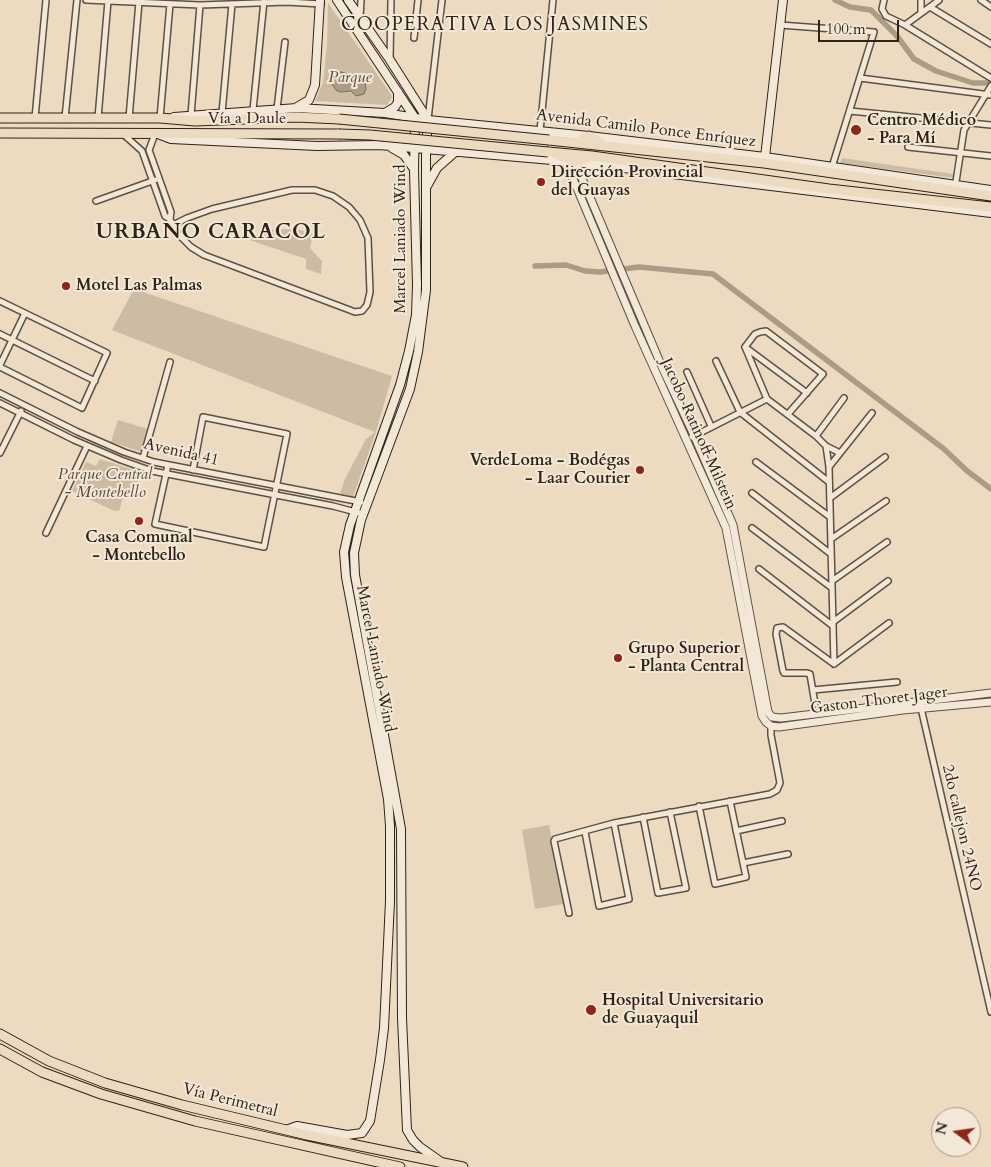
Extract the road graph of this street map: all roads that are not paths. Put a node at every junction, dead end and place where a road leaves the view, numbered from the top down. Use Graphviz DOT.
graph roads {
  1 [pos="46,0"];
  2 [pos="77,0"];
  3 [pos="86,0"];
  4 [pos="337,0"];
  5 [pos="348,0"];
  6 [pos="361,0"];
  7 [pos="391,0"];
  8 [pos="418,0"];
  9 [pos="442,0"];
  10 [pos="553,0"];
  11 [pos="783,0"];
  12 [pos="884,0"];
  13 [pos="921,0"];
  14 [pos="935,0"];
  15 [pos="939,0"];
  16 [pos="981,0"];
  17 [pos="108,1"];
  18 [pos="116,1"];
  19 [pos="264,1"];
  20 [pos="138,2"];
  21 [pos="320,2"];
  22 [pos="170,4"];
  23 [pos="232,4"];
  24 [pos="200,5"];
  25 [pos="930,7"];
  26 [pos="991,7"];
  27 [pos="921,13"];
  28 [pos="360,18"];
  29 [pos="780,24"];
  30 [pos="905,25"];
  31 [pos="414,38"];
  32 [pos="285,42"];
  33 [pos="991,44"];
  34 [pos="390,60"];
  35 [pos="860,78"];
  36 [pos="991,78"];
  37 [pos="991,86"];
  38 [pos="398,90"];
  39 [pos="988,95"];
  40 [pos="277,108"];
  41 [pos="297,108"];
  42 [pos="253,110"];
  43 [pos="850,111"];
  44 [pos="222,112"];
  45 [pos="385,113"];
  46 [pos="191,115"];
  47 [pos="0,118"];
  48 [pos="35,118"];
  49 [pos="66,118"];
  50 [pos="98,118"];
  51 [pos="129,118"];
  52 [pos="160,118"];
  53 [pos="415,118"];
  54 [pos="339,119"];
  55 [pos="428,120"];
  56 [pos="968,123"];
  57 [pos="991,125"];
  58 [pos="540,131"];
  59 [pos="0,133"];
  60 [pos="123,134"];
  61 [pos="156,134"];
  62 [pos="339,134"];
  63 [pos="589,136"];
  64 [pos="576,143"];
  65 [pos="379,145"];
  66 [pos="388,146"];
  67 [pos="606,146"];
  68 [pos="908,147"];
  69 [pos="414,148"];
  70 [pos="426,149"];
  71 [pos="455,152"];
  72 [pos="549,152"];
  73 [pos="960,153"];
  74 [pos="592,156"];
  75 [pos="991,156"];
  76 [pos="765,160"];
  77 [pos="570,162"];
  78 [pos="832,167"];
  79 [pos="414,170"];
  80 [pos="823,171"];
  81 [pos="843,174"];
  82 [pos="155,180"];
  83 [pos="940,183"];
  84 [pos="958,189"];
  85 [pos="425,190"];
  86 [pos="991,190"];
  87 [pos="991,196"];
  88 [pos="903,197"];
  89 [pos="926,200"];
  90 [pos="96,201"];
  91 [pos="947,202"];
  92 [pos="915,204"];
  93 [pos="991,207"];
  94 [pos="981,212"];
  95 [pos="991,213"];
  96 [pos="171,222"];
  97 [pos="0,301"];
  98 [pos="25,313"];
  99 [pos="0,334"];
  100 [pos="12,340"];
  101 [pos="745,347"];
  102 [pos="716,361"];
  103 [pos="170,362"];
  104 [pos="0,366"];
  105 [pos="687,372"];
  106 [pos="94,381"];
  107 [pos="0,393"];
  108 [pos="807,393"];
  109 [pos="844,398"];
  110 [pos="767,399"];
  111 [pos="0,403"];
  112 [pos="23,405"];
  113 [pos="740,412"];
  114 [pos="20,413"];
  115 [pos="872,413"];
  116 [pos="788,414"];
  117 [pos="712,426"];
  118 [pos="694,435"];
  119 [pos="816,436"];
  120 [pos="686,440"];
  121 [pos="87,446"];
  122 [pos="826,446"];
  123 [pos="0,453"];
  124 [pos="840,453"];
  125 [pos="885,457"];
  126 [pos="143,458"];
  127 [pos="756,462"];
  128 [pos="168,465"];
  129 [pos="829,467"];
  130 [pos="194,470"];
  131 [pos="166,473"];
  132 [pos="829,482"];
  133 [pos="277,486"];
  134 [pos="752,493"];
  135 [pos="275,495"];
  136 [pos="830,498"];
  137 [pos="886,501"];
  138 [pos="358,502"];
  139 [pos="367,503"];
  140 [pos="355,512"];
  141 [pos="363,514"];
  142 [pos="830,517"];
  143 [pos="752,528"];
  144 [pos="46,533"];
  145 [pos="831,540"];
  146 [pos="887,542"];
  147 [pos="831,554"];
  148 [pos="759,569"];
  149 [pos="888,580"];
  150 [pos="832,581"];
  151 [pos="832,588"];
  152 [pos="889,623"];
  153 [pos="833,624"];
  154 [pos="748,627"];
  155 [pos="834,664"];
  156 [pos="897,682"];
  157 [pos="813,690"];
  158 [pos="991,693"];
  159 [pos="991,702"];
  160 [pos="815,704"];
  161 [pos="862,708"];
  162 [pos="921,708"];
  163 [pos="863,716"];
  164 [pos="772,717"];
  165 [pos="771,726"];
  166 [pos="730,802"];
  167 [pos="699,806"];
  168 [pos="670,812"];
  169 [pos="643,818"];
  170 [pos="782,821"];
  171 [pos="614,823"];
  172 [pos="736,831"];
  173 [pos="584,832"];
  174 [pos="788,854"];
  175 [pos="742,863"];
  176 [pos="569,913"];
  177 [pos="991,1012"];
  178 [pos="0,1034"];
  179 [pos="0,1049"];
  180 [pos="286,1130"];
  181 [pos="440,1161"];
  182 [pos="400,1167"];
  183 [pos="463,1167"];
  1 -- 48 [label="street"];
  2 -- 49 [label="street"];
  3 -- 17 [label="street"];
  4 -- 38 [label="main road"];
  5 -- 28 [label="main road"];
  6 -- 28 [label="street"];
  7 -- 34 [label="street"];
  8 -- 31 [label="street"];
  9 -- 55 [label="street"];
  10 -- 58 [label="street"];
  11 -- 29 [label="main road"];
  12 -- 30 [label="street"];
  13 -- 27 [label="street"];
  14 -- 25 [label="street"];
  15 -- 25 [label="street"];
  16 -- 26 [label="street"];
  17 -- 18 [label="street"];
  17 -- 50 [label="street"];
  18 -- 20 [label="street"];
  19 -- 21 [label="street"];
  19 -- 23 [label="street"];
  19 -- 42 [label="street"];
  20 -- 22 [label="street"];
  20 -- 51 [label="street"];
  21 -- 41 [label="main road"];
  22 -- 24 [label="street"];
  22 -- 52 [label="street"];
  23 -- 24 [label="street"];
  23 -- 44 [label="street"];
  24 -- 46 [label="street"];
  25 -- 27 [label="street"];
  25 -- 33 [label="street"];
  27 -- 30 [label="street"];
  28 -- 34 [label="main road"];
  29 -- 35 [label="street"];
  29 -- 76 [label="main road"];
  30 -- 36 [label="street"];
  32 -- 40 [label="street"];
  34 -- 55 [label="main road"];
  35 -- 39 [label="street"];
  35 -- 43 [label="street"];
  37 -- 39 [label="street"];
  38 -- 45 [label="main road"];
  38 -- 53 [label="main road"];
  39 -- 56 [label="street"];
  40 -- 41 [label="main road, Vía a Daule"];
  40 -- 42 [label="main road, Vía a Daule"];
  41 -- 45 [label="main road, Avenida Camilo Ponce Enríquez"];
  42 -- 44 [label="main road, Vía a Daule"];
  43 -- 56 [label="street"];
  43 -- 78 [label="street"];
  44 -- 46 [label="main road, Vía a Daule"];
  45 -- 53 [label="main road, Avenida Camilo Ponce Enríquez"];
  45 -- 65 [label="main road"];
  46 -- 52 [label="main road, Vía a Daule"];
  47 -- 48 [label="main road, Vía a Daule"];
  48 -- 49 [label="main road, Vía a Daule"];
  49 -- 50 [label="main road, Vía a Daule"];
  50 -- 51 [label="main road, Vía a Daule"];
  51 -- 52 [label="main road, Vía a Daule"];
  52 -- 54 [label="main road, Vía a Daule"];
  53 -- 55 [label="main road, Avenida Camilo Ponce Enríquez"];
  53 -- 69 [label="main road, Marcel Laniado Wind"];
  54 -- 64 [label="main road, Avenida Camilo Ponce Enríquez, bridge"];
  55 -- 58 [label="main road, Avenida Camilo Ponce Enríquez"];
  55 -- 70 [label="main road, Marcel Laniado Wind"];
  56 -- 57 [label="street"];
  56 -- 73 [label="street"];
  58 -- 63 [label="main road, Avenida Camilo Ponce Enríquez"];
  59 -- 60 [label="main road, Vía a Daule"];
  60 -- 61 [label="main road, Vía a Daule"];
  60 -- 82 [label="street"];
  61 -- 62 [label="main road, Vía a Daule"];
  61 -- 65 [label="main road, Vía a Daule"];
  61 -- 82 [label="street"];
  62 -- 72 [label="main road, Avenida Camilo Ponce Enríquez, bridge"];
  63 -- 64 [label="main road"];
  63 -- 67 [label="main road"];
  63 -- 76 [label="main road, Avenida Camilo Ponce Enríquez"];
  64 -- 67 [label="main road, Avenida Camilo Ponce Enríquez"];
  65 -- 66 [label="main road"];
  66 -- 69 [label="main road"];
  66 -- 79 [label="main road"];
  67 -- 76 [label="main road, Avenida Camilo Ponce Enríquez"];
  68 -- 73 [label="street"];
  69 -- 70 [label="main road"];
  69 -- 79 [label="main road, Marcel Laniado Wind"];
  70 -- 71 [label="main road"];
  70 -- 85 [label="main road, Marcel Laniado Wind"];
  71 -- 77 [label="main road"];
  71 -- 85 [label="main road"];
  72 -- 74 [label="main road, Avenida Camilo Ponce Enríquez"];
  72 -- 77 [label="main road"];
  73 -- 75 [label="street"];
  73 -- 84 [label="street"];
  74 -- 77 [label="main road"];
  74 -- 88 [label="main road, Avenida Camilo Ponce Enríquez"];
  76 -- 78 [label="main road, Avenida Camilo Ponce Enríquez"];
  76 -- 80 [label="main road, Avenida Camilo Ponce Enríquez"];
  77 -- 92 [label="main road"];
  77 -- 118 [label="street, Jacobo Ratinoff Milstein"];
  77 -- 120 [label="street, Jacobo Ratinoff Milstein"];
  78 -- 80 [label="main road"];
  78 -- 81 [label="main road"];
  78 -- 83 [label="main road, Avenida Camilo Ponce Enríquez"];
  79 -- 138 [label="main road, Marcel Laniado Wind"];
  80 -- 81 [label="main road, Avenida Camilo Ponce Enríquez"];
  81 -- 84 [label="main road, Avenida Camilo Ponce Enríquez"];
  82 -- 90 [label="street"];
  82 -- 96 [label="street"];
  83 -- 84 [label="main road"];
  84 -- 86 [label="main road"];
  84 -- 87 [label="main road, Avenida Camilo Ponce Enríquez"];
  85 -- 139 [label="main road, Marcel Laniado Wind"];
  88 -- 89 [label="main road, Avenida Camilo Ponce Enríquez"];
  88 -- 92 [label="main road"];
  89 -- 91 [label="main road, Avenida Camilo Ponce Enríquez"];
  89 -- 92 [label="main road"];
  91 -- 93 [label="main road, Avenida Camilo Ponce Enríquez"];
  91 -- 94 [label="main road"];
  92 -- 94 [label="main road"];
  94 -- 95 [label="main road"];
  96 -- 96 [label="street"];
  97 -- 98 [label="street"];
  98 -- 100 [label="street"];
  98 -- 106 [label="street"];
  99 -- 100 [label="street"];
  100 -- 104 [label="street"];
  100 -- 106 [label="street"];
  101 -- 108 [label="street"];
  101 -- 108 [label="street"];
  101 -- 110 [label="street"];
  102 -- 113 [label="street"];
  103 -- 126 [label="street"];
  104 -- 106 [label="street"];
  105 -- 117 [label="street"];
  107 -- 112 [label="street, Avenida 41"];
  108 -- 116 [label="street"];
  109 -- 119 [label="street"];
  110 -- 113 [label="street"];
  110 -- 116 [label="street"];
  111 -- 114 [label="street, Avenida 41"];
  112 -- 114 [label="street"];
  112 -- 126 [label="street, Avenida 41"];
  113 -- 117 [label="street"];
  113 -- 132 [label="street"];
  114 -- 121 [label="street, Avenida 41"];
  114 -- 123 [label="street"];
  115 -- 124 [label="street"];
  116 -- 119 [label="street"];
  117 -- 118 [label="street"];
  118 -- 120 [label="street"];
  118 -- 154 [label="street, Jacobo Ratinoff Milstein"];
  119 -- 122 [label="street"];
  120 -- 154 [label="street, Jacobo Ratinoff Milstein"];
  121 -- 131 [label="street, Avenida 41"];
  121 -- 144 [label="street"];
  122 -- 124 [label="street"];
  122 -- 129 [label="street"];
  124 -- 129 [label="street"];
  125 -- 136 [label="street"];
  126 -- 128 [label="street, Avenida 41"];
  127 -- 142 [label="street"];
  128 -- 130 [label="street, Avenida 41"];
  128 -- 131 [label="street"];
  129 -- 132 [label="street"];
  130 -- 133 [label="street, Avenida 41"];
  130 -- 133 [label="street"];
  131 -- 135 [label="street, Avenida 41"];
  131 -- 135 [label="street"];
  132 -- 136 [label="street"];
  133 -- 135 [label="street"];
  133 -- 138 [label="street, Avenida 41"];
  134 -- 147 [label="street"];
  135 -- 140 [label="street, Avenida 41"];
  136 -- 142 [label="street"];
  137 -- 145 [label="street"];
  138 -- 139 [label="street, Avenida 41"];
  138 -- 140 [label="main road, Marcel Laniado Wind"];
  139 -- 141 [label="main road, Marcel Laniado Wind"];
  140 -- 141 [label="street, Avenida 41"];
  140 -- 180 [label="main road, Marcel Laniado Wind"];
  141 -- 181 [label="main road, Marcel Laniado Wind"];
  142 -- 145 [label="street"];
  143 -- 151 [label="street"];
  145 -- 147 [label="street"];
  146 -- 150 [label="street"];
  147 -- 150 [label="street"];
  148 -- 153 [label="street"];
  149 -- 153 [label="street"];
  150 -- 151 [label="street"];
  151 -- 153 [label="street"];
  152 -- 155 [label="street"];
  153 -- 155 [label="street"];
  154 -- 164 [label="street, Jacobo Ratinoff Milstein"];
  154 -- 165 [label="street, Jacobo Ratinoff Milstein"];
  155 -- 157 [label="street"];
  156 -- 157 [label="street"];
  157 -- 160 [label="street"];
  158 -- 161 [label="street, Gaston Thoret Jager"];
  159 -- 162 [label="street, Gaston Thoret Jager"];
  161 -- 163 [label="street"];
  161 -- 164 [label="street, Gaston Thoret Jager"];
  162 -- 163 [label="street, Gaston Thoret Jager"];
  162 -- 177 [label="street, 2do callejon 24NO"];
  163 -- 165 [label="street, Gaston Thoret Jager"];
  165 -- 166 [label="street"];
  166 -- 167 [label="street"];
  166 -- 172 [label="street"];
  167 -- 168 [label="street"];
  167 -- 175 [label="street"];
  168 -- 169 [label="street"];
  168 -- 169 [label="street"];
  169 -- 171 [label="street"];
  170 -- 172 [label="street"];
  171 -- 173 [label="street"];
  171 -- 173 [label="street"];
  172 -- 175 [label="street"];
  173 -- 176 [label="street"];
  174 -- 175 [label="street"];
  178 -- 180 [label="main road, Vía Perimetral"];
  179 -- 182 [label="main road, Vía Perimetral"];
  180 -- 181 [label="main road, Vía Perimetral"];
  181 -- 183 [label="main road, Vía Perimetral"];
}
